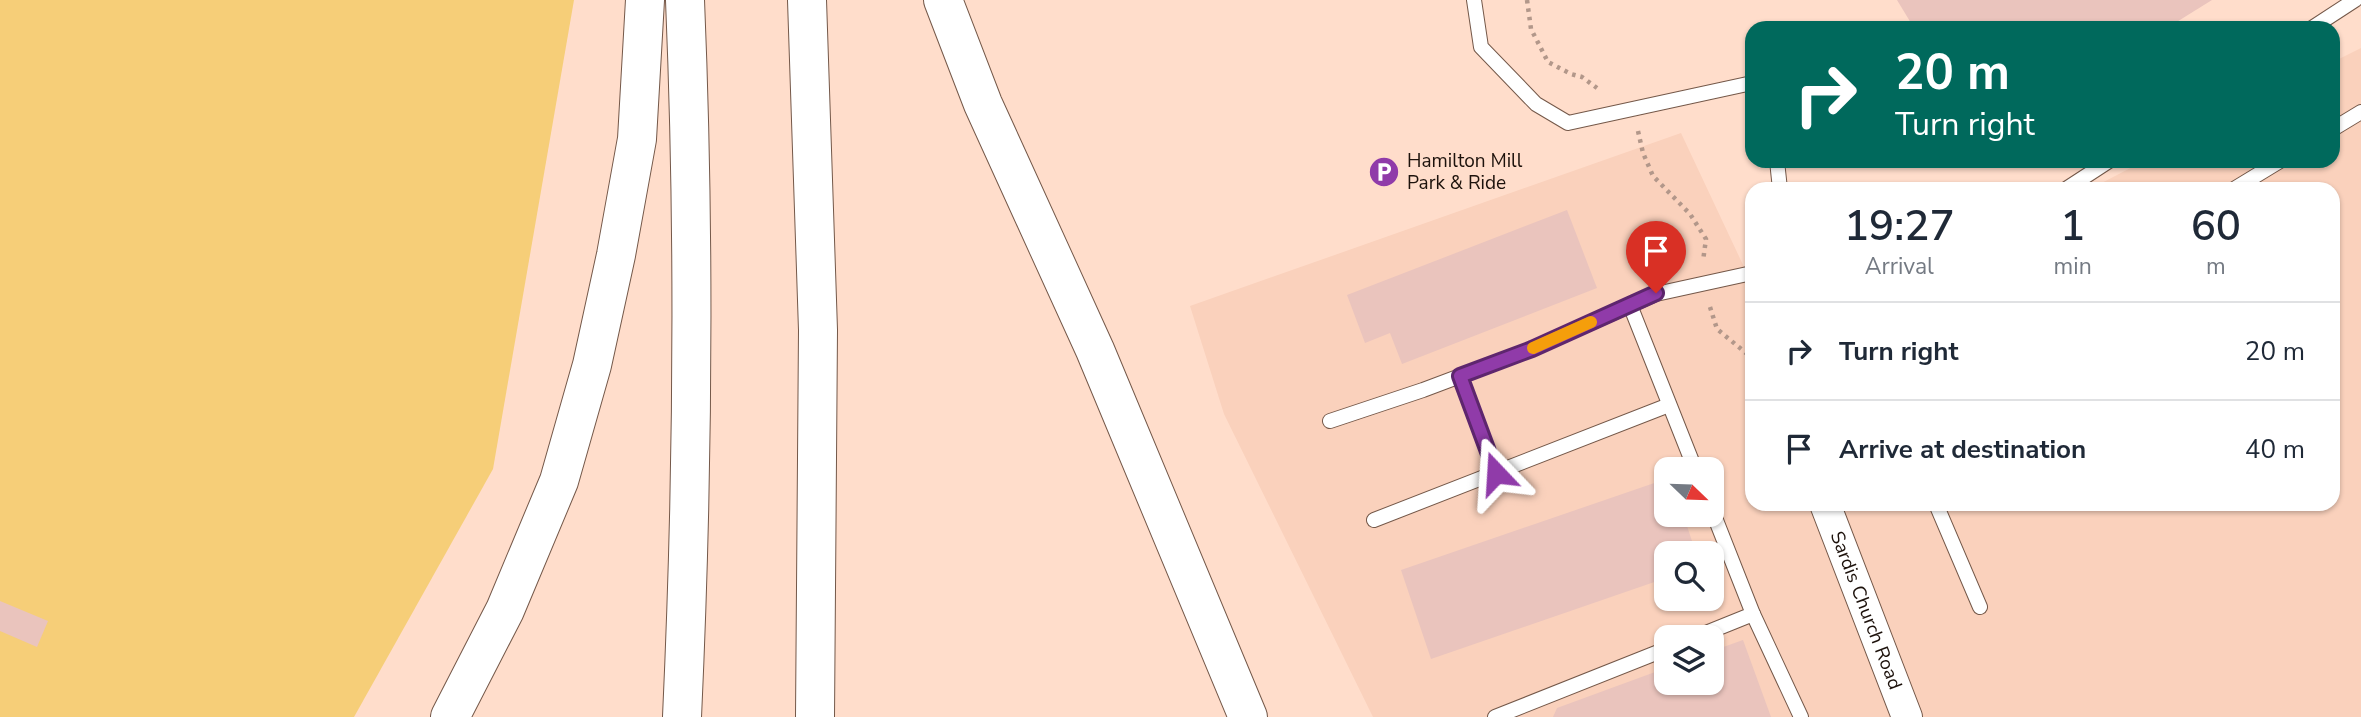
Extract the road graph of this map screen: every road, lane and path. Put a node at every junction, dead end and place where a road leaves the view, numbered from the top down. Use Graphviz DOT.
graph roads {
  1 [pos="645,0"];
  2 [pos="685,0"];
  3 [pos="807,0"];
  4 [pos="943,0"];
  5 [pos="1474,0"];
  6 [pos="1527,0"];
  7 [pos="2355,0"];
  8 [pos="2323,21"];
  9 [pos="1745,85"];
  10 [pos="1597,88"];
  11 [pos="2361,112"];
  12 [pos="2340,125"];
  13 [pos="1637,129"];
  14 [pos="2098,168"];
  15 [pos="2268,168"];
  16 [pos="2077,182"];
  17 [pos="2246,182"];
  18 [pos="1745,274"];
  19 [pos="1702,283"];
  20 [pos="1630,305"];
  21 [pos="1745,352"];
  22 [pos="1460,376"];
  23 [pos="1669,405"];
  24 [pos="1330,421"];
  25 [pos="1690,457"];
  26 [pos="1496,473"];
  27 [pos="1828,511"];
  28 [pos="1939,511"];
  29 [pos="1374,520"];
  30 [pos="1719,527"];
  31 [pos="1980,607"];
  32 [pos="1753,614"];
  33 [pos="1724,626"];
  34 [pos="1654,654"];
  35 [pos="450,717"];
  36 [pos="682,717"];
  37 [pos="815,717"];
  38 [pos="1248,717"];
  39 [pos="1495,717"];
  40 [pos="1801,717"];
  41 [pos="1907,717"];
  1 -- 35 [label="highway"];
  2 -- 36 [label="highway"];
  3 -- 37 [label="highway"];
  4 -- 38 [label="highway"];
  5 -- 9 [label="lane"];
  6 -- 10 [label="path"];
  7 -- 8 [label="lane"];
  11 -- 12 [label="lane"];
  13 -- 19 [label="path"];
  14 -- 16 [label="lane"];
  15 -- 17 [label="lane"];
  18 -- 19 [label="lane"];
  19 -- 20 [label="lane"];
  19 -- 21 [label="path"];
  20 -- 22 [label="lane"];
  20 -- 23 [label="lane"];
  22 -- 24 [label="lane"];
  22 -- 26 [label="lane"];
  23 -- 25 [label="lane"];
  23 -- 26 [label="lane"];
  26 -- 29 [label="lane"];
  27 -- 41 [label="street, Sardis Church Road"];
  28 -- 31 [label="lane"];
  30 -- 32 [label="lane"];
  32 -- 33 [label="lane"];
  32 -- 40 [label="lane"];
  34 -- 39 [label="lane"];
}
